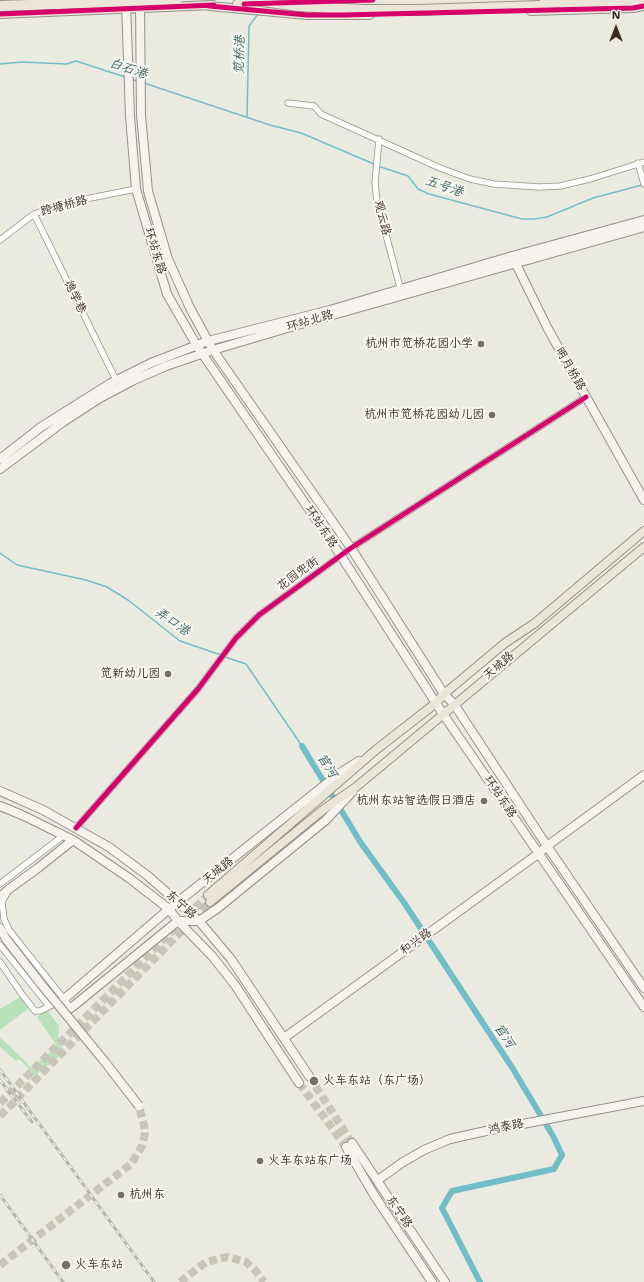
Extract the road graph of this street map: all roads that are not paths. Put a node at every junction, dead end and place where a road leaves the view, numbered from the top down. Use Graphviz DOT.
graph roads {
  1 [pos="126,0"];
  2 [pos="140,0"];
  3 [pos="176,0"];
  4 [pos="373,0"];
  5 [pos="640,0"];
  6 [pos="333,1"];
  7 [pos="249,4"];
  8 [pos="0,6"];
  9 [pos="644,6"];
  10 [pos="140,9"];
  11 [pos="126,10"];
  12 [pos="0,14"];
  13 [pos="288,103"];
  14 [pos="379,139"];
  15 [pos="641,163"];
  16 [pos="644,184"];
  17 [pos="136,189"];
  18 [pos="34,214"];
  19 [pos="644,220"];
  20 [pos="644,227"];
  21 [pos="0,240"];
  22 [pos="512,256"];
  23 [pos="516,264"];
  24 [pos="401,292"];
  25 [pos="208,341"];
  26 [pos="196,346"];
  27 [pos="213,350"];
  28 [pos="203,354"];
  29 [pos="116,380"];
  30 [pos="586,397"];
  31 [pos="0,459"];
  32 [pos="0,469"];
  33 [pos="644,500"];
  34 [pos="644,531"];
  35 [pos="644,547"];
  36 [pos="351,548"];
  37 [pos="341,556"];
  38 [pos="444,694"];
  39 [pos="436,703"];
  40 [pos="454,704"];
  41 [pos="443,714"];
  42 [pos="644,775"];
  43 [pos="356,787"];
  44 [pos="0,791"];
  45 [pos="318,795"];
  46 [pos="0,806"];
  47 [pos="328,811"];
  48 [pos="76,828"];
  49 [pos="64,836"];
  50 [pos="73,840"];
  51 [pos="547,846"];
  52 [pos="538,854"];
  53 [pos="0,884"];
  54 [pos="9,889"];
  55 [pos="0,896"];
  56 [pos="178,902"];
  57 [pos="169,909"];
  58 [pos="178,921"];
  59 [pos="199,921"];
  60 [pos="0,928"];
  61 [pos="3,942"];
  62 [pos="0,962"];
  63 [pos="644,988"];
  64 [pos="63,1000"];
  65 [pos="49,1006"];
  66 [pos="644,1007"];
  67 [pos="71,1008"];
  68 [pos="284,1038"];
  69 [pos="309,1076"];
  70 [pos="300,1083"];
  71 [pos="644,1101"];
  72 [pos="139,1106"];
  73 [pos="378,1180"];
  74 [pos="432,1282"];
  75 [pos="445,1282"];
  1 -- 11 [label="main road, 环站东路"];
  2 -- 10 [label="main road, 环站东路"];
  3 -- 8 [label="highway, bridge"];
  4 -- 6 [label="main road"];
  5 -- 6 [label="highway"];
  6 -- 7 [label="main road, bridge"];
  7 -- 9 [label="highway, bridge"];
  7 -- 9 [label="main road"];
  7 -- 10 [label="main road"];
  10 -- 11 [label="main road"];
  10 -- 25 [label="main road, 环站东路"];
  11 -- 12 [label="main road"];
  11 -- 17 [label="main road, 环站东路"];
  13 -- 14 [label="street"];
  14 -- 15 [label="street"];
  14 -- 24 [label="street, 观云路"];
  15 -- 16 [label="street"];
  17 -- 18 [label="street, 跨塘桥路"];
  17 -- 26 [label="main road, 环站东路"];
  18 -- 21 [label="street, 跨塘桥路"];
  18 -- 29 [label="street, 德学巷"];
  19 -- 22 [label="main road, 环站北路"];
  20 -- 23 [label="main road, 环站北路"];
  22 -- 23 [label="main road, 明月桥路"];
  22 -- 24 [label="main road, 环站北路"];
  23 -- 24 [label="main road, 环站北路"];
  23 -- 30 [label="main road, 明月桥路"];
  24 -- 25 [label="main road, 环站北路"];
  24 -- 27 [label="main road, 环站北路"];
  25 -- 26 [label="main road, 环站北路"];
  25 -- 27 [label="main road, 环站东路"];
  26 -- 28 [label="main road, 环站东路"];
  26 -- 29 [label="main road, 环站北路"];
  27 -- 28 [label="main road, 环站北路"];
  27 -- 36 [label="main road, 环站东路"];
  28 -- 32 [label="main road, 环站北路"];
  28 -- 37 [label="main road, 环站东路"];
  29 -- 31 [label="main road, 环站北路"];
  30 -- 33 [label="main road, 明月桥路"];
  30 -- 36 [label="street, 花园兜街"];
  34 -- 38 [label="main road, 天城路"];
  35 -- 40 [label="main road, 天城路"];
  36 -- 37 [label="street, 花园兜街"];
  36 -- 38 [label="main road, 环站东路"];
  37 -- 39 [label="main road, 环站东路"];
  37 -- 48 [label="street, 花园兜街"];
  38 -- 39 [label="main road, 天城路"];
  38 -- 40 [label="main road, 环站东路"];
  39 -- 41 [label="main road, 环站东路"];
  39 -- 45 [label="main road, 天城路"];
  40 -- 41 [label="main road, 天城路"];
  40 -- 51 [label="main road, 环站东路"];
  41 -- 43 [label="main road, 天城路"];
  41 -- 52 [label="main road, 环站东路"];
  42 -- 51 [label="main road, 和兴路"];
  43 -- 47 [label="main road, 天城路"];
  43 -- 47 [label="main road, 天城路"];
  44 -- 48 [label="main road, 东宁路"];
  45 -- 47 [label="main road, 天城路"];
  45 -- 56 [label="main road, 天城路"];
  46 -- 49 [label="main road, 东宁路"];
  47 -- 59 [label="main road, 天城路"];
  48 -- 56 [label="main road, 东宁路"];
  49 -- 50 [label="main road, 东宁路"];
  49 -- 53 [label="street"];
  50 -- 54 [label="main road"];
  50 -- 57 [label="main road, 东宁路"];
  51 -- 52 [label="main road, 和兴路"];
  51 -- 63 [label="main road, 环站东路"];
  52 -- 66 [label="main road, 环站东路"];
  52 -- 68 [label="main road, 和兴路"];
  54 -- 55 [label="main road"];
  54 -- 64 [label="street"];
  56 -- 57 [label="main road, 天城路"];
  56 -- 59 [label="main road, 东宁路"];
  57 -- 58 [label="main road, 东宁路"];
  57 -- 64 [label="main road, 天城路"];
  58 -- 59 [label="main road"];
  58 -- 67 [label="main road"];
  58 -- 70 [label="main road, 东宁路"];
  59 -- 68 [label="main road, 东宁路"];
  60 -- 61 [label="main road"];
  61 -- 65 [label="street"];
  61 -- 72 [label="main road, bridge"];
  62 -- 65 [label="street"];
  64 -- 65 [label="street"];
  64 -- 67 [label="street"];
  68 -- 69 [label="main road, 东宁路"];
  71 -- 73 [label="main road, 鸿泰路"];
  73 -- 74 [label="main road, 东宁路"];
  73 -- 75 [label="main road, 东宁路"];
}
